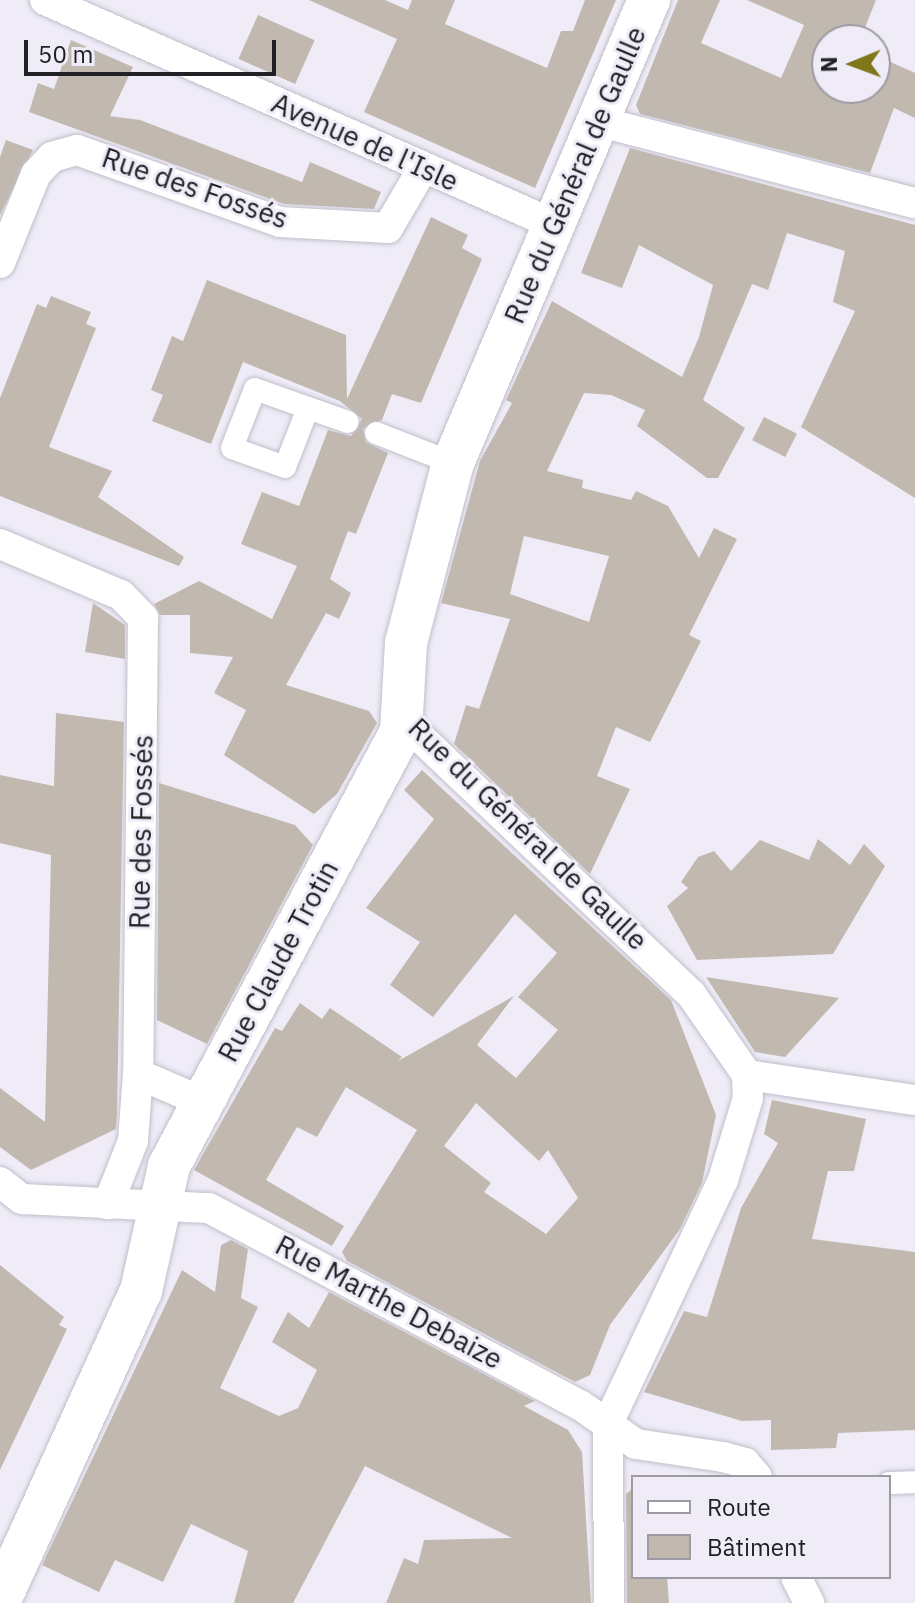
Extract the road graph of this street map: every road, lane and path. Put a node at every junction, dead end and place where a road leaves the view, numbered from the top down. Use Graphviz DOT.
graph roads {
  1 [pos="45,0"];
  2 [pos="649,0"];
  3 [pos="597,121"];
  4 [pos="423,168"];
  5 [pos="915,203"];
  6 [pos="553,224"];
  7 [pos="0,263"];
  8 [pos="308,408"];
  9 [pos="348,422"];
  10 [pos="376,433"];
  11 [pos="453,463"];
  12 [pos="0,544"];
  13 [pos="404,722"];
  14 [pos="138,1074"];
  15 [pos="747,1075"];
  16 [pos="915,1100"];
  17 [pos="203,1102"];
  18 [pos="0,1182"];
  19 [pos="108,1204"];
  20 [pos="162,1204"];
  21 [pos="608,1423"];
  22 [pos="755,1475"];
  23 [pos="915,1482"];
  24 [pos="891,1483"];
  25 [pos="797,1579"];
  26 [pos="0,1600"];
  27 [pos="609,1603"];
  28 [pos="809,1603"];
  1 -- 4 [label="street, Avenue de l'Isle"];
  2 -- 3 [label="main road, Rue du Général de Gaulle"];
  3 -- 5 [label="street"];
  3 -- 6 [label="main road, Rue du Général de Gaulle"];
  4 -- 6 [label="street, Avenue de l'Isle"];
  4 -- 7 [label="street, Rue des Fossés"];
  6 -- 11 [label="main road, Rue du Général de Gaulle"];
  8 -- 9 [label="street"];
  10 -- 11 [label="street"];
  11 -- 13 [label="main road, Rue du Général de Gaulle"];
  12 -- 14 [label="street, Rue des Fossés"];
  13 -- 15 [label="street, Rue du Général de Gaulle"];
  13 -- 17 [label="main road, Rue Claude Trotin"];
  14 -- 17 [label="street"];
  14 -- 19 [label="street, Rue des Fossés"];
  15 -- 16 [label="street"];
  15 -- 21 [label="street"];
  17 -- 20 [label="main road, Rue Claude Trotin"];
  18 -- 19 [label="street, Rue Marthe Debaize"];
  19 -- 20 [label="street, Rue Marthe Debaize"];
  20 -- 21 [label="street, Rue Marthe Debaize"];
  20 -- 26 [label="main road"];
  21 -- 22 [label="street, Rue Marthe Debaize"];
  21 -- 27 [label="street"];
  23 -- 24 [label="street"];
  25 -- 28 [label="street"];
}
